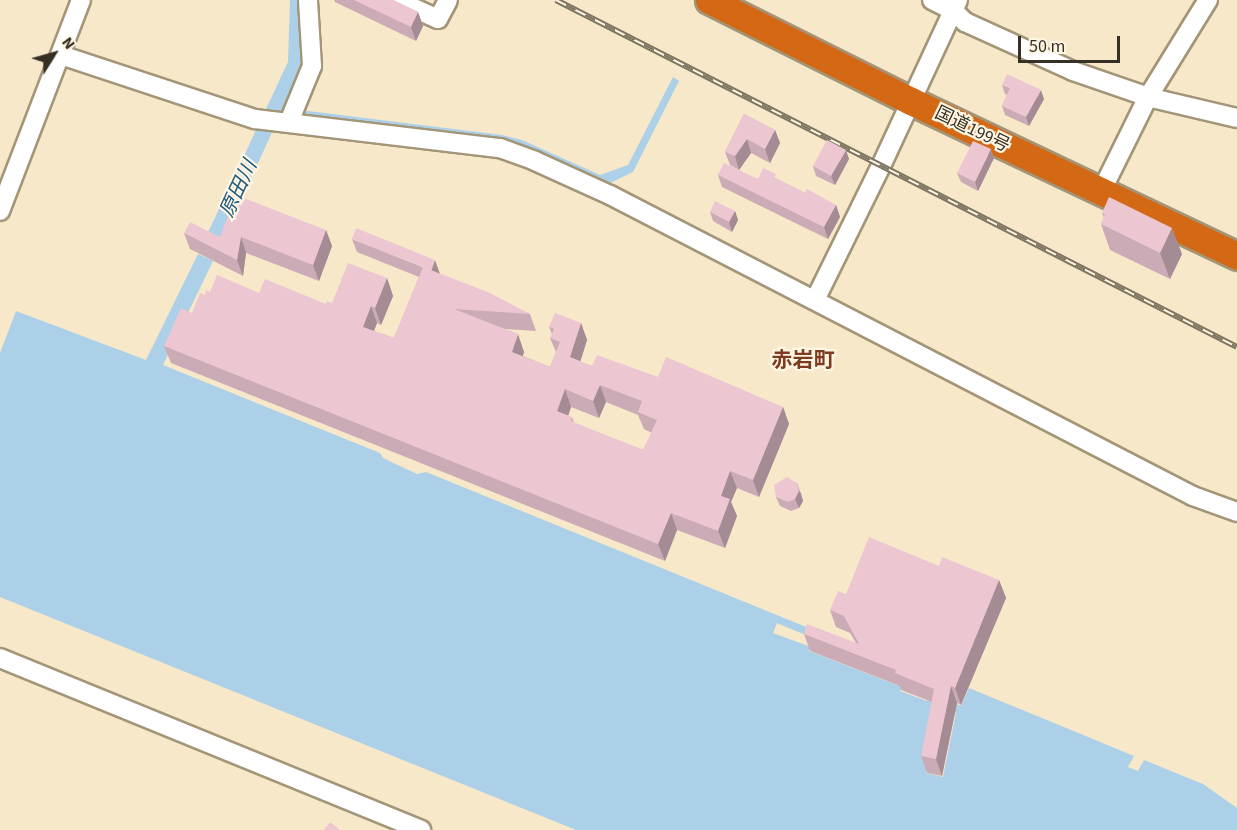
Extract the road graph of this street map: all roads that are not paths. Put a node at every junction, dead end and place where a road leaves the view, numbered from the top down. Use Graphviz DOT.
graph roads {
  1 [pos="81,0"];
  2 [pos="308,0"];
  3 [pos="396,0"];
  4 [pos="448,0"];
  5 [pos="709,0"];
  6 [pos="739,0"];
  7 [pos="932,0"];
  8 [pos="1208,0"];
  9 [pos="956,5"];
  10 [pos="61,55"];
  11 [pos="914,95"];
  12 [pos="1148,97"];
  13 [pos="1237,118"];
  14 [pos="289,122"];
  15 [pos="1104,186"];
  16 [pos="0,212"];
  17 [pos="1237,242"];
  18 [pos="1237,256"];
  19 [pos="815,300"];
  20 [pos="1237,512"];
  21 [pos="0,658"];
  22 [pos="421,830"];
  1 -- 10 [label="street"];
  2 -- 14 [label="street"];
  3 -- 4 [label="street"];
  5 -- 11 [label="highway, 国道199号"];
  6 -- 11 [label="highway, 国道199号"];
  7 -- 9 [label="street"];
  8 -- 12 [label="street"];
  9 -- 11 [label="street"];
  9 -- 12 [label="street"];
  10 -- 14 [label="street"];
  10 -- 16 [label="street"];
  11 -- 15 [label="highway, 国道199号"];
  11 -- 19 [label="street"];
  12 -- 13 [label="street"];
  12 -- 15 [label="street"];
  14 -- 19 [label="street"];
  15 -- 17 [label="highway, 国道199号"];
  15 -- 18 [label="highway, 国道199号"];
  19 -- 20 [label="street"];
  21 -- 22 [label="street"];
}
